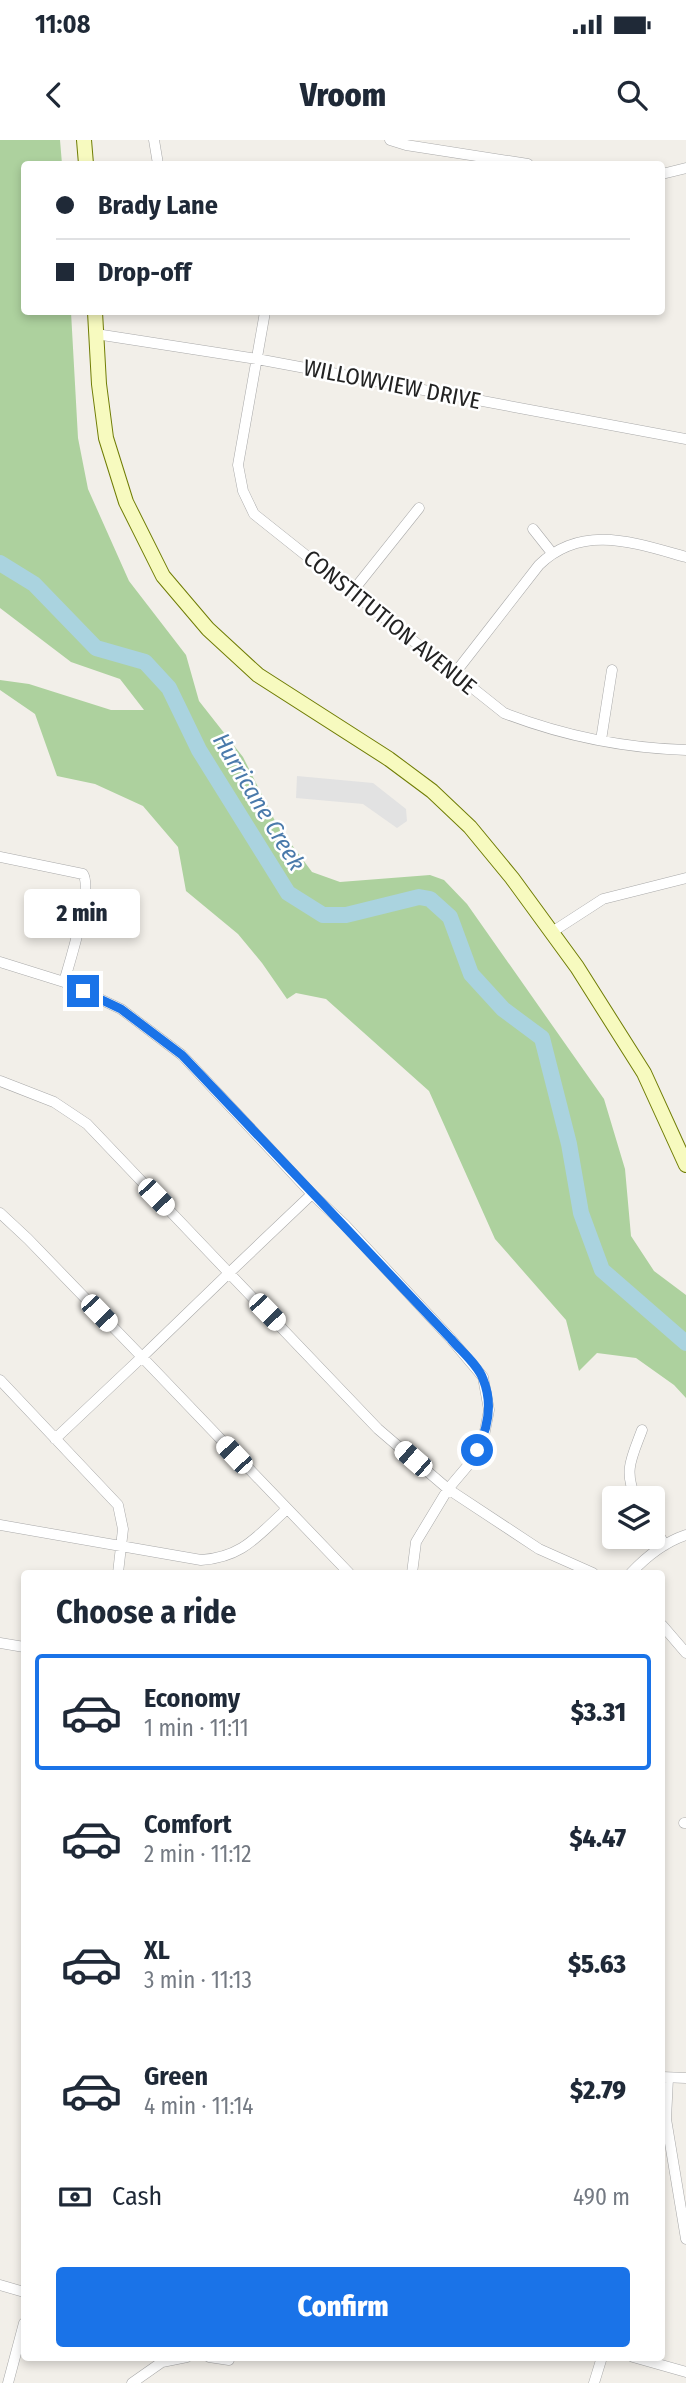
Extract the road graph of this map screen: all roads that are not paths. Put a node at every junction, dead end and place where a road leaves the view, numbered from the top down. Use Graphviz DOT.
graph roads {
  1 [pos="84,140"];
  2 [pos="154,140"];
  3 [pos="390,140"];
  4 [pos="86,161"];
  5 [pos="158,161"];
  6 [pos="509,161"];
  7 [pos="686,167"];
  8 [pos="665,173"];
  9 [pos="95,315"];
  10 [pos="264,315"];
  11 [pos="96,334"];
  12 [pos="257,359"];
  13 [pos="686,439"];
  14 [pos="419,508"];
  15 [pos="533,529"];
  16 [pos="552,553"];
  17 [pos="686,557"];
  18 [pos="352,592"];
  19 [pos="612,670"];
  20 [pos="455,673"];
  21 [pos="601,740"];
  22 [pos="686,750"];
  23 [pos="0,857"];
  24 [pos="686,878"];
  25 [pos="552,932"];
  26 [pos="0,962"];
  27 [pos="64,982"];
  28 [pos="0,1081"];
  29 [pos="686,1166"];
  30 [pos="312,1194"];
  31 [pos="0,1213"];
  32 [pos="229,1272"];
  33 [pos="142,1357"];
  34 [pos="0,1380"];
  35 [pos="642,1430"];
  36 [pos="55,1439"];
  37 [pos="630,1486"];
  38 [pos="448,1489"];
  39 [pos="286,1510"];
  40 [pos="0,1525"];
  41 [pos="686,1535"];
  42 [pos="665,1545"];
  43 [pos="122,1548"];
  44 [pos="659,1549"];
  45 [pos="118,1570"];
  46 [pos="346,1570"];
  47 [pos="412,1570"];
  48 [pos="586,1570"];
  49 [pos="634,1570"];
  50 [pos="665,1628"];
  51 [pos="0,1643"];
  52 [pos="21,1646"];
  53 [pos="686,1653"];
  54 [pos="665,2077"];
  55 [pos="686,2078"];
  56 [pos="665,2098"];
  57 [pos="686,2239"];
  58 [pos="0,2285"];
  59 [pos="21,2291"];
  60 [pos="21,2334"];
  61 [pos="167,2361"];
  62 [pos="601,2361"];
  63 [pos="647,2361"];
  64 [pos="686,2372"];
  65 [pos="8,2383"];
  66 [pos="132,2383"];
  67 [pos="594,2383"];
  1 -- 4 [label="main road"];
  2 -- 5 [label="street"];
  3 -- 6 [label="street"];
  7 -- 8 [label="street"];
  9 -- 11 [label="main road"];
  10 -- 12 [label="street, CONSTITUTION AVENUE"];
  11 -- 12 [label="street, WILLOWVIEW DRIVE"];
  11 -- 25 [label="main road"];
  12 -- 13 [label="street, WILLOWVIEW DRIVE"];
  12 -- 18 [label="street, CONSTITUTION AVENUE"];
  14 -- 18 [label="street"];
  15 -- 16 [label="street"];
  16 -- 17 [label="street"];
  16 -- 20 [label="street"];
  18 -- 20 [label="street, CONSTITUTION AVENUE"];
  19 -- 21 [label="street"];
  20 -- 21 [label="street, CONSTITUTION AVENUE"];
  21 -- 22 [label="street, CONSTITUTION AVENUE"];
  23 -- 27 [label="street"];
  24 -- 25 [label="street"];
  25 -- 29 [label="main road"];
  26 -- 27 [label="street"];
  27 -- 30 [label="street"];
  28 -- 32 [label="street"];
  30 -- 32 [label="street"];
  30 -- 38 [label="street"];
  31 -- 33 [label="street"];
  32 -- 33 [label="street"];
  32 -- 38 [label="street"];
  33 -- 36 [label="street"];
  33 -- 39 [label="street"];
  34 -- 36 [label="street"];
  35 -- 37 [label="street"];
  36 -- 43 [label="street"];
  38 -- 47 [label="street"];
  38 -- 48 [label="street"];
  39 -- 43 [label="street"];
  39 -- 46 [label="street"];
  40 -- 43 [label="street"];
  41 -- 42 [label="street"];
  43 -- 45 [label="street"];
  44 -- 49 [label="street"];
  50 -- 53 [label="street"];
  51 -- 52 [label="street"];
  54 -- 55 [label="street"];
  56 -- 57 [label="street"];
  58 -- 59 [label="street"];
  60 -- 65 [label="street"];
  61 -- 66 [label="street"];
  62 -- 67 [label="street"];
  63 -- 64 [label="street"];
}
